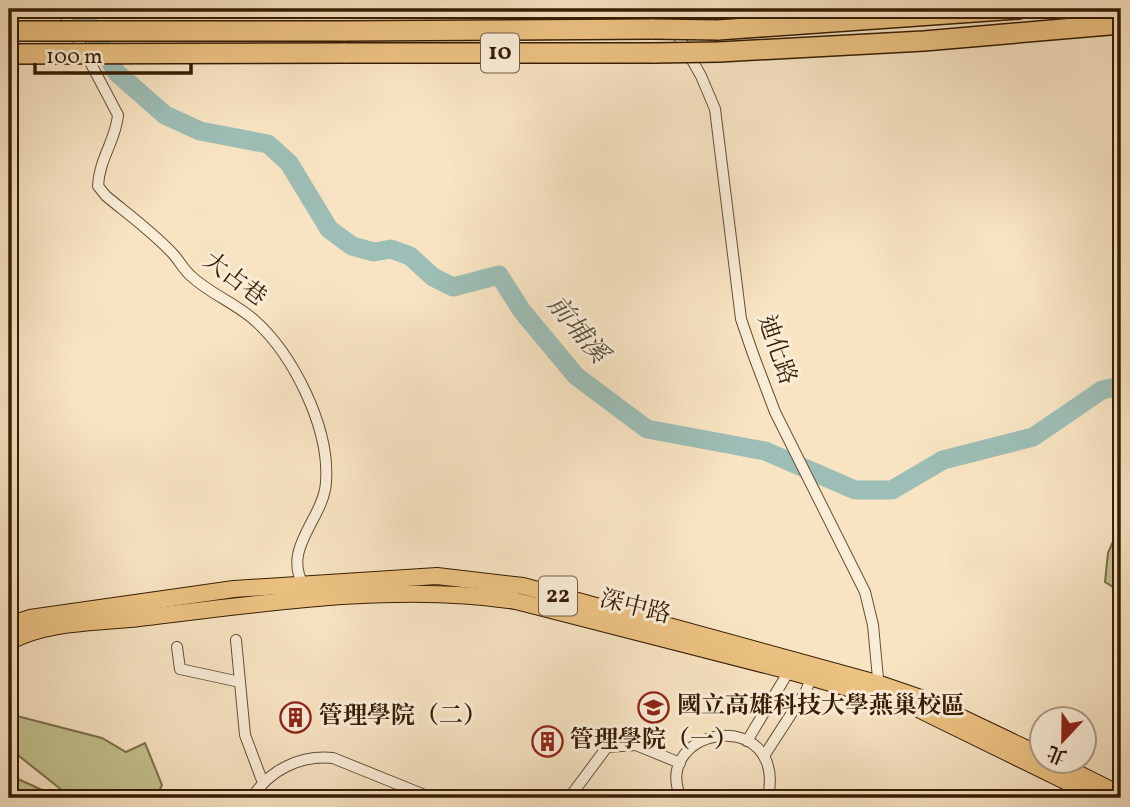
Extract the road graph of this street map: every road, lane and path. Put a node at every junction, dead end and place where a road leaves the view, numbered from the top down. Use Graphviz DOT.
graph roads {
  1 [pos="62,9"];
  2 [pos="663,9"];
  3 [pos="1018,9"];
  4 [pos="1121,24"];
  5 [pos="9,31"];
  6 [pos="9,54"];
  7 [pos="300,579"];
  8 [pos="316,600"];
  9 [pos="9,625"];
  10 [pos="236,640"];
  11 [pos="9,642"];
  12 [pos="177,647"];
  13 [pos="810,670"];
  14 [pos="789,671"];
  15 [pos="240,682"];
  16 [pos="879,690"];
  17 [pos="747,741"];
  18 [pos="1028,749"];
  19 [pos="764,756"];
  20 [pos="680,763"];
  21 [pos="1084,776"];
  22 [pos="264,783"];
  23 [pos="1121,795"];
  24 [pos="252,798"];
  25 [pos="432,798"];
  26 [pos="569,798"];
  27 [pos="681,798"];
  28 [pos="768,798"];
  29 [pos="1100,798"];
  1 -- 7 [label="street, 大占巷"];
  2 -- 16 [label="street, 迪化路"];
  3 -- 5 [label="highway, 10, bridge"];
  4 -- 6 [label="highway, 10, bridge"];
  7 -- 8 [label="street"];
  7 -- 9 [label="main road, 深中路 / 22"];
  7 -- 13 [label="main road, 深中路 / 22"];
  8 -- 11 [label="main road, 深中路 / 22"];
  8 -- 14 [label="main road, 深中路 / 22"];
  10 -- 15 [label="street"];
  12 -- 15 [label="street"];
  13 -- 14 [label="main road, 深中路 / 22"];
  13 -- 16 [label="main road, 深中路 / 22"];
  13 -- 19 [label="street"];
  14 -- 17 [label="street"];
  15 -- 22 [label="street"];
  16 -- 18 [label="main road, 深中路 / 22"];
  16 -- 29 [label="main road, 深中路 / 22"];
  17 -- 19 [label="street"];
  17 -- 20 [label="street"];
  19 -- 28 [label="street"];
  20 -- 26 [label="street"];
  20 -- 27 [label="street"];
  21 -- 23 [label="main road"];
  22 -- 24 [label="street"];
  22 -- 25 [label="street"];
}
